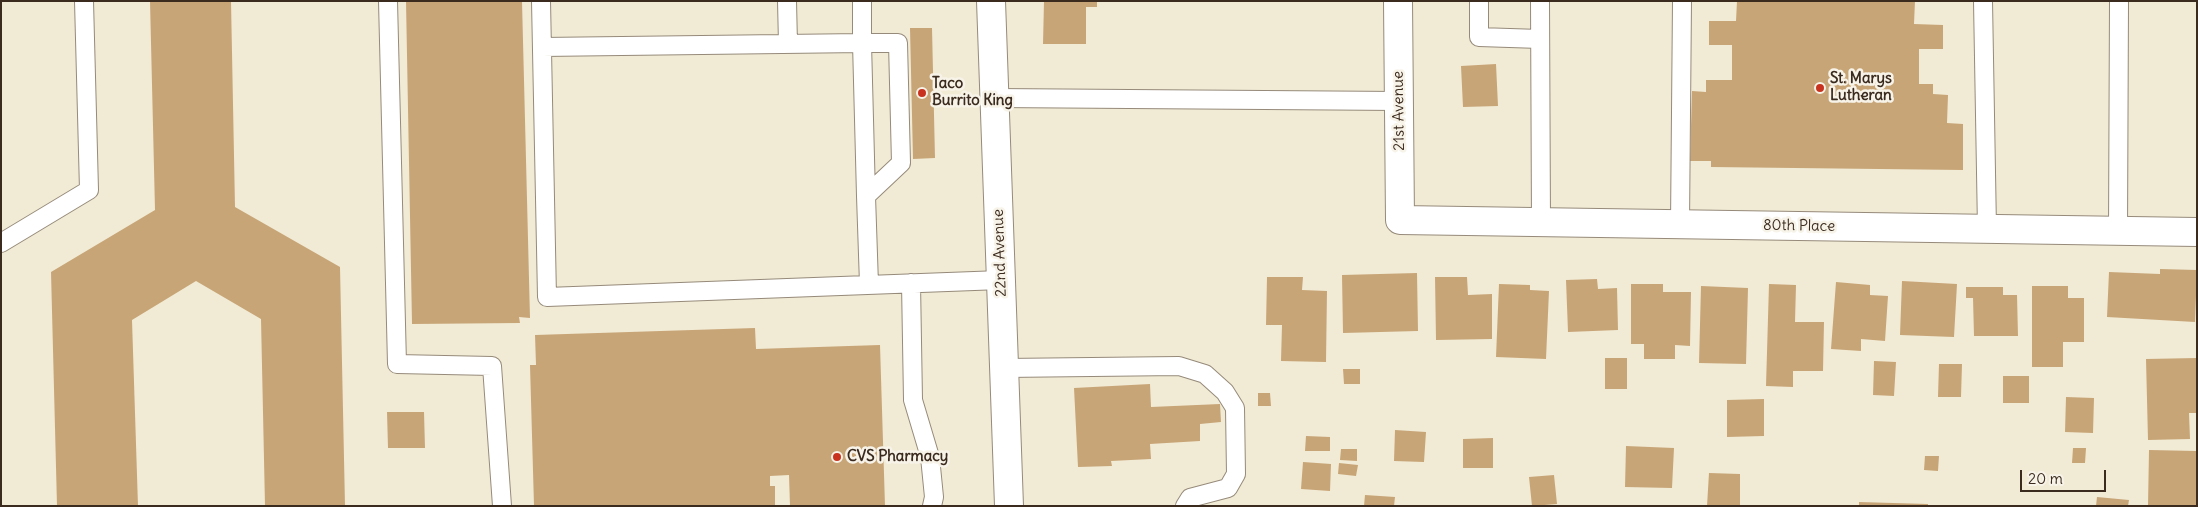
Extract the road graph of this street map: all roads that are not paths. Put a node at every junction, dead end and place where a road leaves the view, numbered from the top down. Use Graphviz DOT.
graph roads {
  1 [pos="84,1"];
  2 [pos="388,1"];
  3 [pos="541,1"];
  4 [pos="787,1"];
  5 [pos="862,1"];
  6 [pos="992,1"];
  7 [pos="1398,1"];
  8 [pos="1479,1"];
  9 [pos="1540,1"];
  10 [pos="1682,1"];
  11 [pos="1983,1"];
  12 [pos="2119,1"];
  13 [pos="1540,39"];
  14 [pos="862,43"];
  15 [pos="788,44"];
  16 [pos="542,47"];
  17 [pos="995,98"];
  18 [pos="1399,102"];
  19 [pos="866,196"];
  20 [pos="1400,220"];
  21 [pos="1541,223"];
  22 [pos="1680,224"];
  23 [pos="1987,229"];
  24 [pos="2118,231"];
  25 [pos="2197,232"];
  26 [pos="1,243"];
  27 [pos="1001,280"];
  28 [pos="911,283"];
  29 [pos="868,284"];
  30 [pos="1004,368"];
  31 [pos="502,506"];
  32 [pos="932,506"];
  33 [pos="1009,506"];
  34 [pos="1185,506"];
  1 -- 26 [label="lane"];
  2 -- 31 [label="lane"];
  3 -- 16 [label="lane"];
  4 -- 15 [label="lane"];
  5 -- 14 [label="lane"];
  6 -- 17 [label="street, 22nd Avenue"];
  7 -- 18 [label="street, 21st Avenue"];
  8 -- 13 [label="lane"];
  9 -- 13 [label="lane"];
  10 -- 22 [label="lane"];
  11 -- 23 [label="lane"];
  12 -- 24 [label="lane"];
  13 -- 21 [label="lane"];
  14 -- 15 [label="lane"];
  14 -- 19 [label="lane"];
  14 -- 19 [label="lane"];
  15 -- 16 [label="lane"];
  16 -- 29 [label="lane"];
  17 -- 18 [label="lane"];
  17 -- 27 [label="street, 22nd Avenue"];
  18 -- 20 [label="street, 21st Avenue"];
  19 -- 29 [label="lane"];
  20 -- 21 [label="street, 80th Place"];
  21 -- 22 [label="street, 80th Place"];
  22 -- 23 [label="street, 80th Place"];
  23 -- 24 [label="street, 80th Place"];
  24 -- 25 [label="street, 80th Place"];
  27 -- 28 [label="lane"];
  27 -- 30 [label="street, 22nd Avenue"];
  28 -- 29 [label="lane"];
  28 -- 32 [label="lane"];
  30 -- 33 [label="street, 22nd Avenue"];
  30 -- 34 [label="lane"];
}
